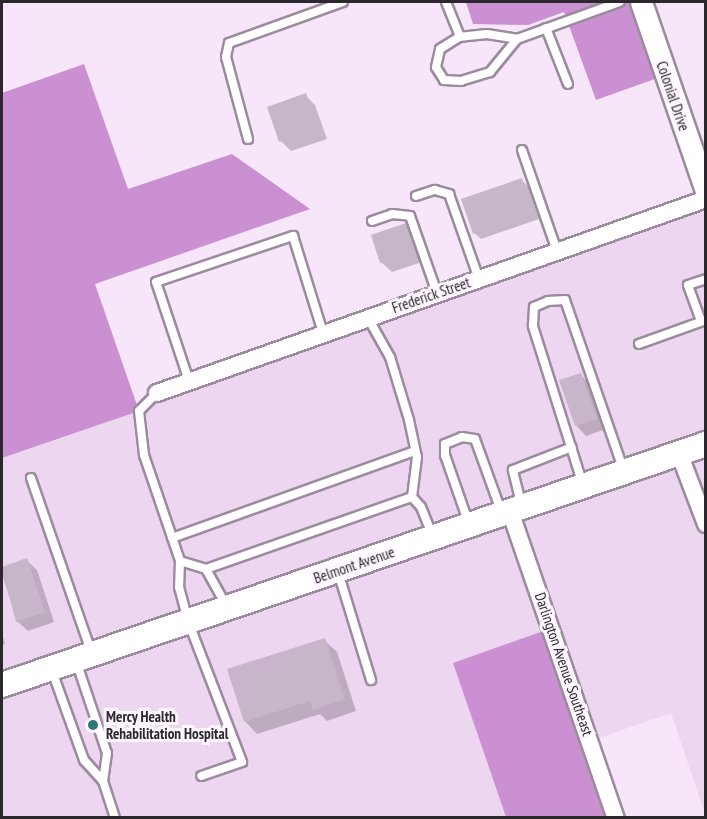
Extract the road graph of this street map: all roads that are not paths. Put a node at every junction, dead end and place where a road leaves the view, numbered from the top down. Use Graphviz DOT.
graph roads {
  1 [pos="343,2"];
  2 [pos="446,2"];
  3 [pos="620,2"];
  4 [pos="641,2"];
  5 [pos="546,28"];
  6 [pos="460,36"];
  7 [pos="517,39"];
  8 [pos="568,84"];
  9 [pos="248,139"];
  10 [pos="522,150"];
  11 [pos="705,191"];
  12 [pos="417,196"];
  13 [pos="705,199"];
  14 [pos="372,221"];
  15 [pos="556,251"];
  16 [pos="479,279"];
  17 [pos="705,279"];
  18 [pos="437,293"];
  19 [pos="368,318"];
  20 [pos="703,321"];
  21 [pos="324,333"];
  22 [pos="639,344"];
  23 [pos="189,381"];
  24 [pos="158,393"];
  25 [pos="705,444"];
  26 [pos="572,447"];
  27 [pos="415,451"];
  28 [pos="679,453"];
  29 [pos="624,472"];
  30 [pos="31,478"];
  31 [pos="584,486"];
  32 [pos="412,497"];
  33 [pos="511,511"];
  34 [pos="705,524"];
  35 [pos="469,525"];
  36 [pos="433,537"];
  37 [pos="172,538"];
  38 [pos="180,561"];
  39 [pos="206,568"];
  40 [pos="337,570"];
  41 [pos="227,608"];
  42 [pos="188,621"];
  43 [pos="84,657"];
  44 [pos="51,668"];
  45 [pos="371,680"];
  46 [pos="2,685"];
  47 [pos="201,776"];
  48 [pos="103,781"];
  49 [pos="115,818"];
  50 [pos="616,818"];
  1 -- 9 [label="lane"];
  2 -- 6 [label="lane"];
  3 -- 5 [label="lane"];
  4 -- 11 [label="street, Colonial Drive"];
  5 -- 7 [label="lane"];
  5 -- 8 [label="lane"];
  6 -- 7 [label="lane"];
  6 -- 7 [label="lane"];
  10 -- 15 [label="lane"];
  12 -- 16 [label="lane"];
  13 -- 15 [label="street, Frederick Street"];
  14 -- 18 [label="lane"];
  15 -- 16 [label="street, Frederick Street"];
  16 -- 18 [label="street, Frederick Street"];
  17 -- 20 [label="lane"];
  18 -- 19 [label="street, Frederick Street"];
  19 -- 21 [label="street, Frederick Street"];
  19 -- 27 [label="lane"];
  20 -- 22 [label="lane"];
  21 -- 23 [label="street, Frederick Street"];
  21 -- 23 [label="lane"];
  23 -- 24 [label="street, Frederick Street"];
  24 -- 37 [label="lane"];
  25 -- 28 [label="main road, Belmont Avenue"];
  26 -- 29 [label="lane"];
  26 -- 31 [label="lane"];
  26 -- 33 [label="lane"];
  27 -- 32 [label="lane"];
  27 -- 37 [label="lane"];
  28 -- 29 [label="main road, Belmont Avenue"];
  28 -- 34 [label="street"];
  29 -- 31 [label="main road, Belmont Avenue"];
  30 -- 43 [label="lane"];
  31 -- 33 [label="main road, Belmont Avenue"];
  32 -- 36 [label="lane"];
  32 -- 39 [label="lane"];
  33 -- 35 [label="main road, Belmont Avenue"];
  33 -- 35 [label="lane"];
  33 -- 50 [label="street, Darlington Avenue Southeast"];
  35 -- 36 [label="main road, Belmont Avenue"];
  36 -- 40 [label="main road, Belmont Avenue"];
  37 -- 38 [label="lane"];
  38 -- 39 [label="lane"];
  38 -- 42 [label="lane"];
  39 -- 41 [label="lane"];
  40 -- 41 [label="main road, Belmont Avenue"];
  40 -- 45 [label="lane"];
  41 -- 42 [label="main road, Belmont Avenue"];
  42 -- 43 [label="main road, Belmont Avenue"];
  42 -- 47 [label="lane"];
  43 -- 44 [label="main road, Belmont Avenue"];
  43 -- 48 [label="lane"];
  44 -- 46 [label="main road, Belmont Avenue"];
  44 -- 48 [label="lane"];
  48 -- 49 [label="lane"];
}
